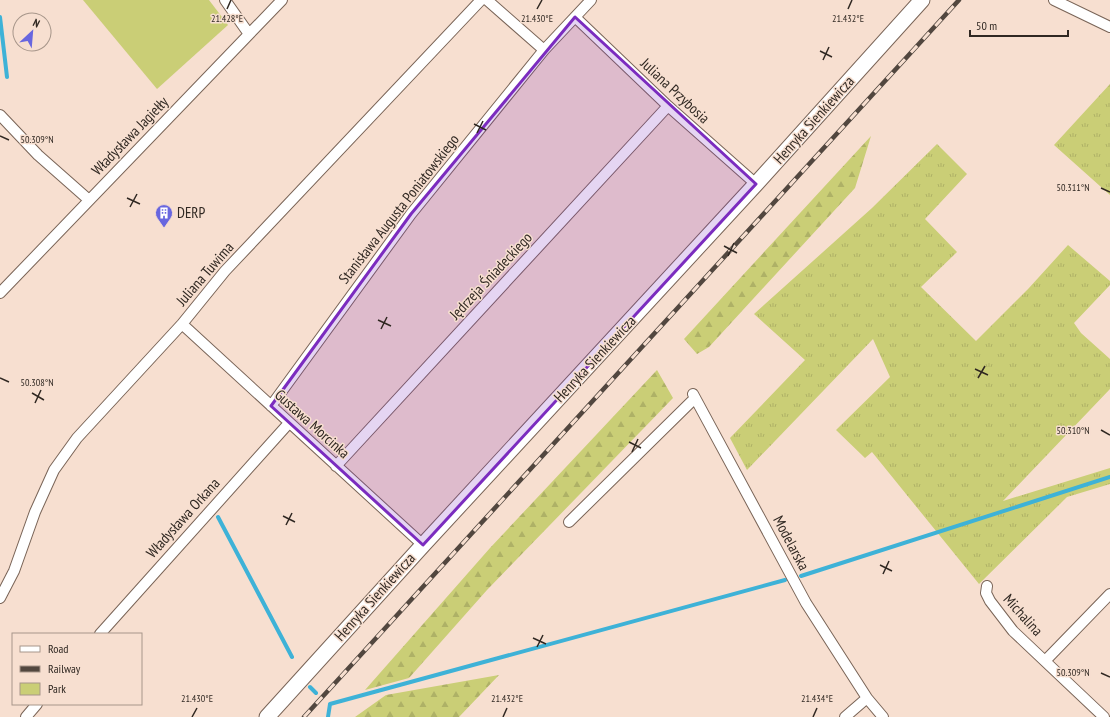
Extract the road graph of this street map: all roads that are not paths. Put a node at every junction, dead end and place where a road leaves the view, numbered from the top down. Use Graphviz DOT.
graph roads {
  1 [pos="225,0"];
  2 [pos="282,0"];
  3 [pos="481,0"];
  4 [pos="487,0"];
  5 [pos="591,0"];
  6 [pos="1054,0"];
  7 [pos="919,1"];
  8 [pos="575,17"];
  9 [pos="1110,27"];
  10 [pos="249,34"];
  11 [pos="544,50"];
  12 [pos="668,106"];
  13 [pos="0,115"];
  14 [pos="756,184"];
  15 [pos="89,200"];
  16 [pos="0,293"];
  17 [pos="182,324"];
  18 [pos="271,406"];
  19 [pos="289,423"];
  20 [pos="336,466"];
  21 [pos="569,522"];
  22 [pos="423,545"];
  23 [pos="987,586"];
  24 [pos="1110,594"];
  25 [pos="0,598"];
  26 [pos="101,633"];
  27 [pos="1045,661"];
  28 [pos="867,698"];
  29 [pos="36,705"];
  30 [pos="26,717"];
  31 [pos="267,717"];
  32 [pos="845,717"];
  33 [pos="883,717"];
  34 [pos="1104,717"];
  1 -- 10 [label="street"];
  2 -- 10 [label="street, Władysława Jagiełły"];
  3 -- 17 [label="street, Juliana Tuwima"];
  4 -- 11 [label="street"];
  5 -- 8 [label="street, Stanisława Augusta Poniatowskiego"];
  6 -- 9 [label="street"];
  7 -- 14 [label="main road, Henryka Sienkiewicza"];
  8 -- 11 [label="street, Stanisława Augusta Poniatowskiego"];
  8 -- 12 [label="street, Juliana Przybosia"];
  10 -- 15 [label="street, Władysława Jagiełły"];
  11 -- 18 [label="street, Stanisława Augusta Poniatowskiego"];
  12 -- 14 [label="street, Juliana Przybosia"];
  12 -- 20 [label="street, Jędrzeja Śniadeckiego"];
  13 -- 15 [label="street"];
  14 -- 22 [label="main road, Henryka Sienkiewicza"];
  15 -- 16 [label="street, Władysława Jagiełły"];
  17 -- 18 [label="street, Gustawa Morcinka"];
  17 -- 25 [label="street, Juliana Tuwima"];
  18 -- 19 [label="street, Gustawa Morcinka"];
  19 -- 20 [label="street, Gustawa Morcinka"];
  19 -- 26 [label="street, Władysława Orkana"];
  20 -- 22 [label="street, Gustawa Morcinka"];
  21 -- 28 [label="street, Modelarska"];
  22 -- 31 [label="main road, Henryka Sienkiewicza"];
  23 -- 27 [label="street, Michalina"];
  24 -- 27 [label="street, Michalina"];
  27 -- 34 [label="street, Michalina"];
  28 -- 32 [label="street"];
  28 -- 33 [label="street, Modelarska"];
  29 -- 30 [label="street"];
}
